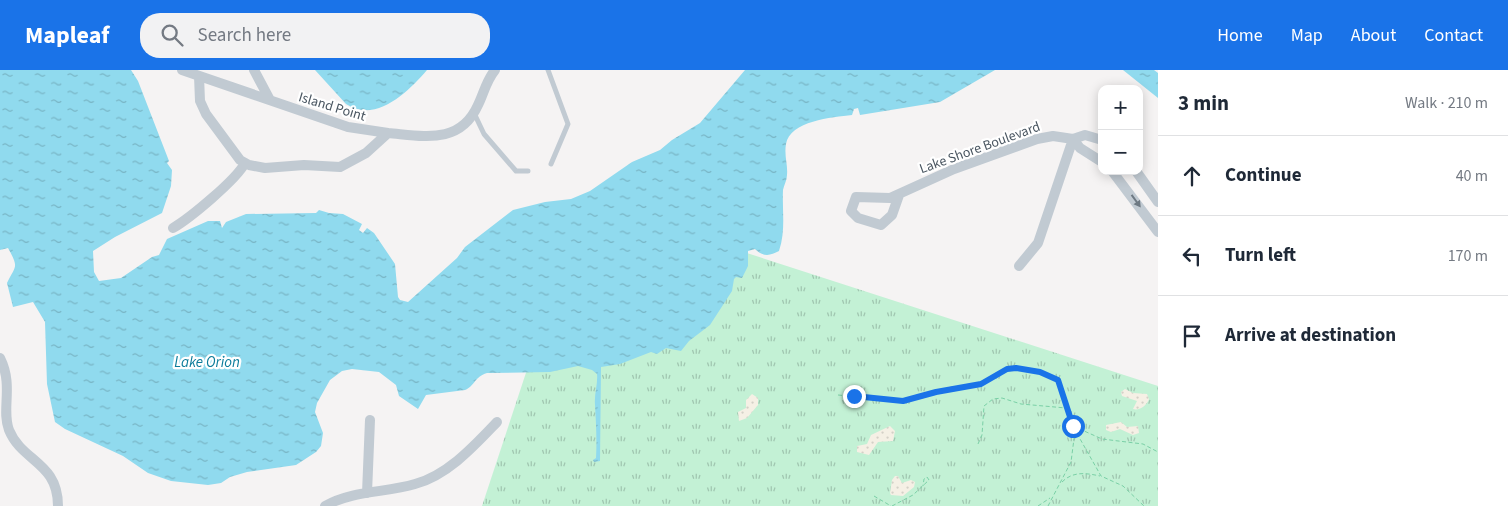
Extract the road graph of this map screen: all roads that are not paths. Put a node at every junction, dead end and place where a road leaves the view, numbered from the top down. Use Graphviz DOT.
graph roads {
  1 [pos="182,70"];
  2 [pos="254,70"];
  3 [pos="495,70"];
  4 [pos="548,70"];
  5 [pos="198,76"];
  6 [pos="270,100"];
  7 [pos="473,112"];
  8 [pos="388,133"];
  9 [pos="1073,139"];
  10 [pos="1098,139"];
  11 [pos="1098,159"];
  12 [pos="245,163"];
  13 [pos="550,164"];
  14 [pos="528,171"];
  15 [pos="1115,175"];
  16 [pos="1139,175"];
  17 [pos="899,195"];
  18 [pos="1158,202"];
  19 [pos="173,228"];
  20 [pos="1158,232"];
  21 [pos="1019,266"];
  22 [pos="0,358"];
  23 [pos="370,420"];
  24 [pos="497,422"];
  25 [pos="4,427"];
  26 [pos="367,493"];
  27 [pos="58,506"];
  28 [pos="326,506"];
  1 -- 5 [label="street, Island Point"];
  2 -- 6 [label="street"];
  3 -- 7 [label="street, Island Point"];
  4 -- 13 [label="lane"];
  5 -- 6 [label="street, Island Point"];
  5 -- 12 [label="street"];
  6 -- 8 [label="street, Island Point"];
  7 -- 8 [label="street, Island Point"];
  7 -- 14 [label="lane"];
  8 -- 12 [label="street"];
  9 -- 10 [label="street, Lake Shore Boulevard"];
  9 -- 11 [label="street"];
  9 -- 17 [label="street, Lake Shore Boulevard"];
  9 -- 21 [label="street"];
  12 -- 19 [label="street"];
  15 -- 20 [label="street, one-way"];
  16 -- 18 [label="street"];
  17 -- 17 [label="street, Lake Shore Boulevard"];
  22 -- 25 [label="street"];
  23 -- 26 [label="street"];
  24 -- 26 [label="street"];
  25 -- 27 [label="street"];
  26 -- 28 [label="street"];
}
